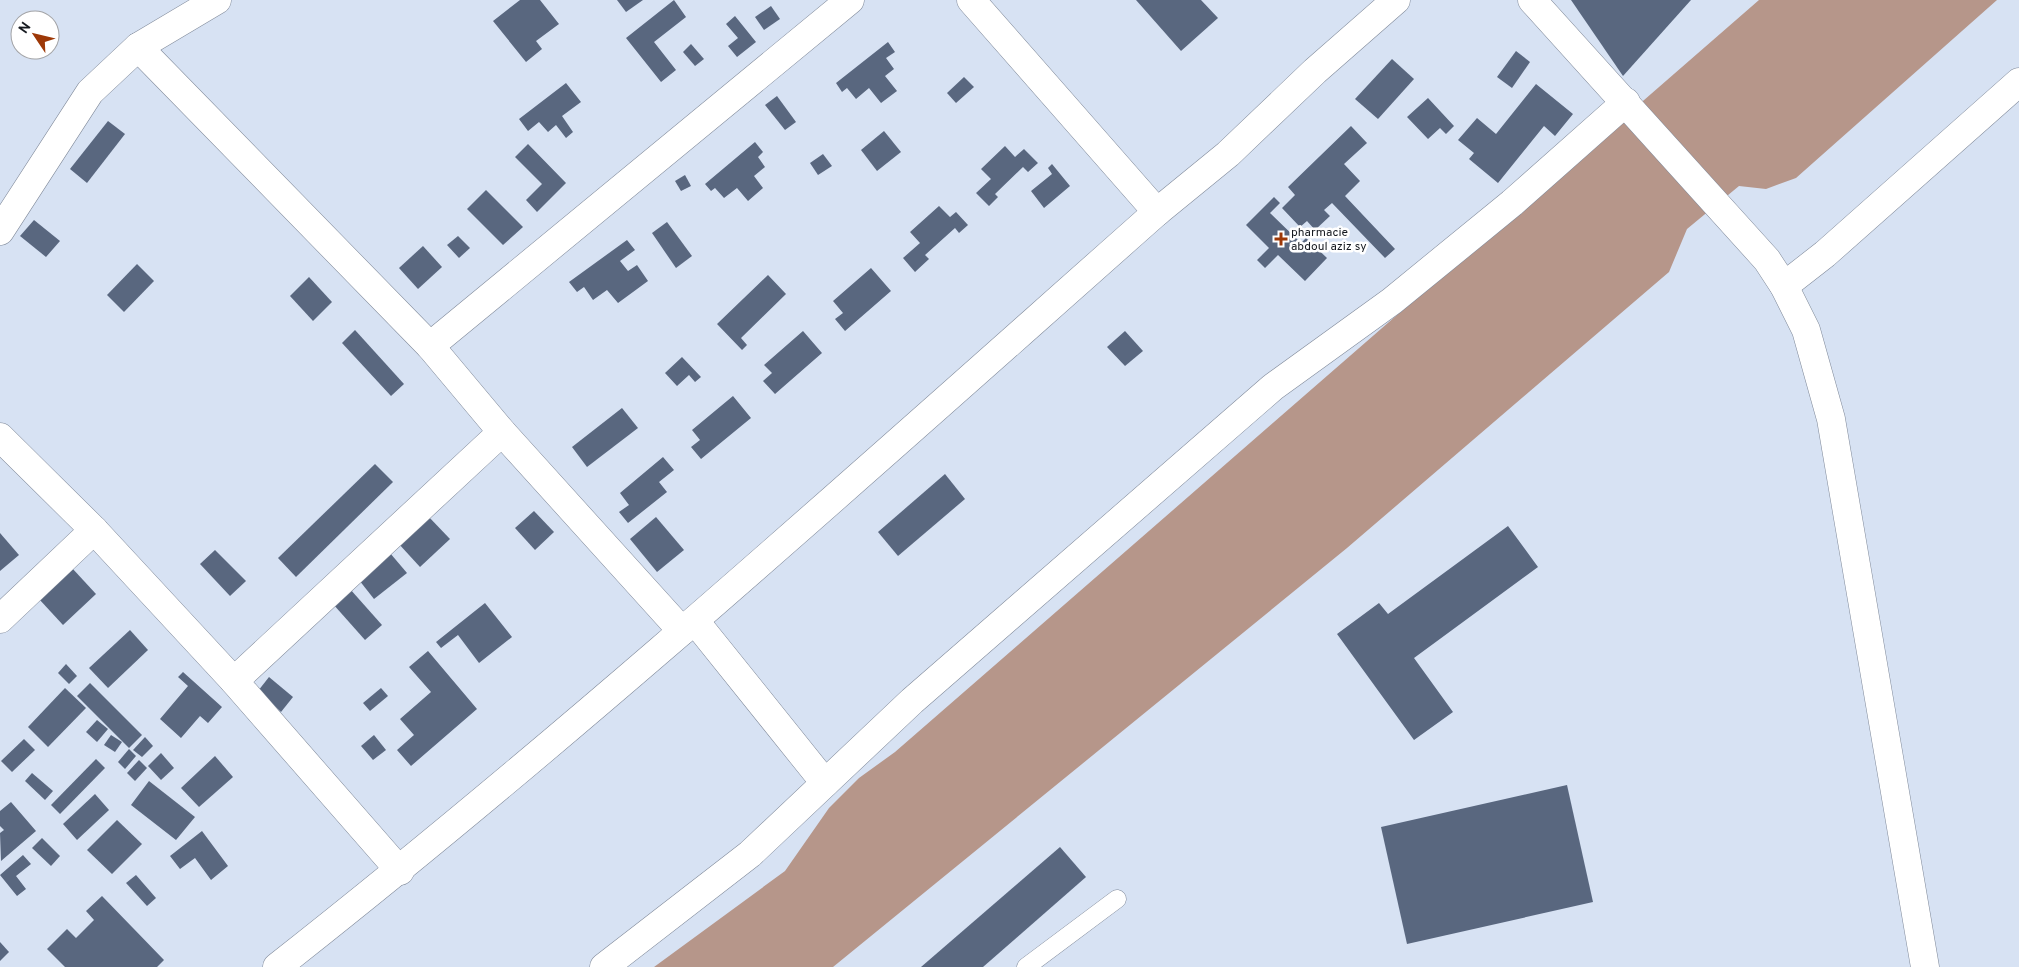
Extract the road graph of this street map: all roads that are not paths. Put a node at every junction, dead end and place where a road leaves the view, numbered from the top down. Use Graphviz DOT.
graph roads {
  1 [pos="217,0"];
  2 [pos="850,0"];
  3 [pos="972,0"];
  4 [pos="1396,0"];
  5 [pos="1532,0"];
  6 [pos="138,47"];
  7 [pos="2019,82"];
  8 [pos="1626,102"];
  9 [pos="1157,212"];
  10 [pos="0,231"];
  11 [pos="1784,286"];
  12 [pos="430,346"];
  13 [pos="502,432"];
  14 [pos="0,437"];
  15 [pos="94,530"];
  16 [pos="0,619"];
  17 [pos="688,626"];
  18 [pos="234,681"];
  19 [pos="826,783"];
  20 [pos="400,871"];
  21 [pos="1118,899"];
  22 [pos="277,967"];
  23 [pos="604,967"];
  24 [pos="1026,967"];
  25 [pos="1925,967"];
  1 -- 6 [label="street"];
  2 -- 12 [label="street"];
  3 -- 9 [label="street"];
  4 -- 9 [label="street"];
  5 -- 8 [label="street"];
  6 -- 10 [label="street"];
  6 -- 12 [label="street"];
  7 -- 11 [label="street"];
  8 -- 11 [label="street"];
  8 -- 19 [label="street"];
  9 -- 17 [label="street"];
  11 -- 25 [label="street"];
  12 -- 13 [label="street"];
  13 -- 17 [label="street"];
  13 -- 18 [label="street"];
  14 -- 15 [label="street"];
  15 -- 16 [label="street"];
  15 -- 18 [label="street"];
  17 -- 19 [label="street"];
  17 -- 20 [label="street"];
  18 -- 20 [label="street"];
  19 -- 23 [label="street"];
  20 -- 22 [label="street"];
  21 -- 24 [label="lane"];
}
